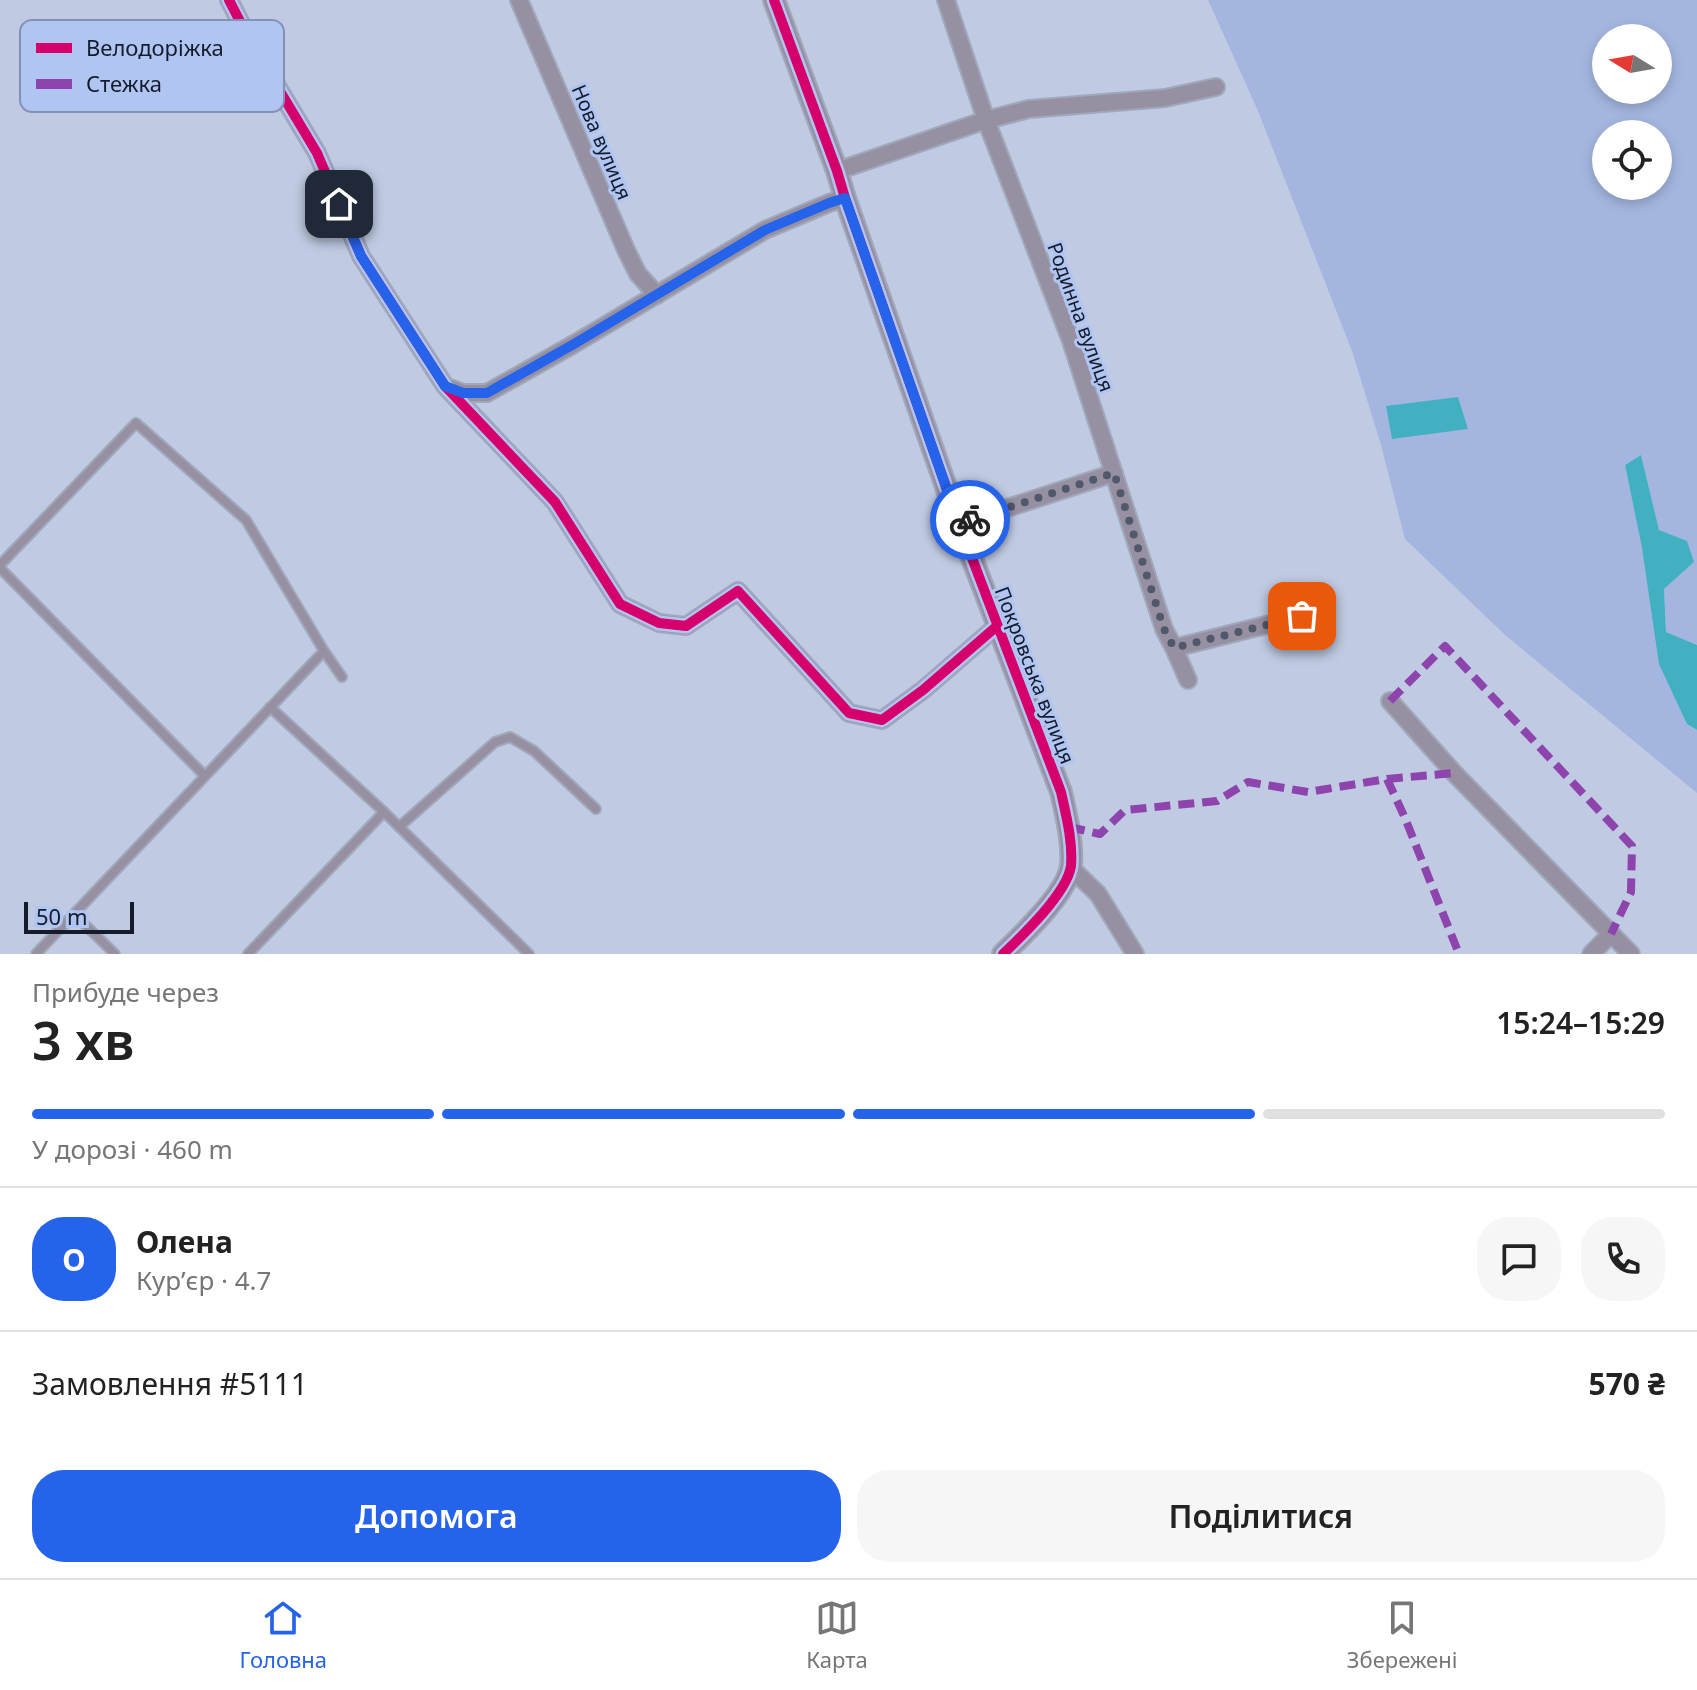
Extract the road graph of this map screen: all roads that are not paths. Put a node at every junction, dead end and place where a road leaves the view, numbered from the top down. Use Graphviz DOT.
graph roads {
  1 [pos="229,0"];
  2 [pos="519,0"];
  3 [pos="774,0"];
  4 [pos="946,0"];
  5 [pos="239,20"];
  6 [pos="1216,87"];
  7 [pos="284,98"];
  8 [pos="986,120"];
  9 [pos="837,171"];
  10 [pos="845,198"];
  11 [pos="657,295"];
  12 [pos="445,386"];
  13 [pos="1114,473"];
  14 [pos="959,524"];
  15 [pos="0,567"];
  16 [pos="1302,616"];
  17 [pos="997,626"];
  18 [pos="1174,648"];
  19 [pos="324,651"];
  20 [pos="342,677"];
  21 [pos="1188,680"];
  22 [pos="1390,701"];
  23 [pos="270,707"];
  24 [pos="205,776"];
  25 [pos="596,809"];
  26 [pos="384,812"];
  27 [pos="399,827"];
  28 [pos="1071,868"];
  29 [pos="74,914"];
  30 [pos="1611,934"];
  31 [pos="36,954"];
  32 [pos="115,954"];
  33 [pos="248,954"];
  34 [pos="529,954"];
  35 [pos="1003,954"];
  36 [pos="1135,954"];
  37 [pos="1591,954"];
  38 [pos="1631,954"];
  1 -- 5 [label="street"];
  2 -- 11 [label="street, Нова вулиця"];
  3 -- 9 [label="street, Покровська вулиця"];
  4 -- 8 [label="street, Родинна вулиця"];
  6 -- 8 [label="street"];
  7 -- 12 [label="street"];
  8 -- 9 [label="street"];
  8 -- 13 [label="street, Родинна вулиця"];
  9 -- 10 [label="street, Покровська вулиця"];
  10 -- 11 [label="street"];
  10 -- 14 [label="street, Покровська вулиця"];
  11 -- 12 [label="street"];
  12 -- 17 [label="street"];
  13 -- 14 [label="street"];
  13 -- 18 [label="street, Родинна вулиця"];
  14 -- 17 [label="street, Покровська вулиця"];
  15 -- 19 [label="lane"];
  15 -- 24 [label="lane"];
  16 -- 18 [label="street"];
  17 -- 28 [label="street, Покровська вулиця"];
  18 -- 21 [label="street, Родинна вулиця"];
  19 -- 20 [label="lane"];
  19 -- 23 [label="lane"];
  22 -- 30 [label="street"];
  23 -- 24 [label="lane"];
  23 -- 26 [label="lane"];
  24 -- 29 [label="lane"];
  25 -- 27 [label="lane"];
  26 -- 27 [label="lane"];
  26 -- 33 [label="lane"];
  27 -- 34 [label="lane"];
  28 -- 35 [label="street"];
  28 -- 36 [label="street"];
  29 -- 31 [label="lane"];
  29 -- 32 [label="lane"];
  30 -- 37 [label="street"];
  30 -- 38 [label="street"];
}
